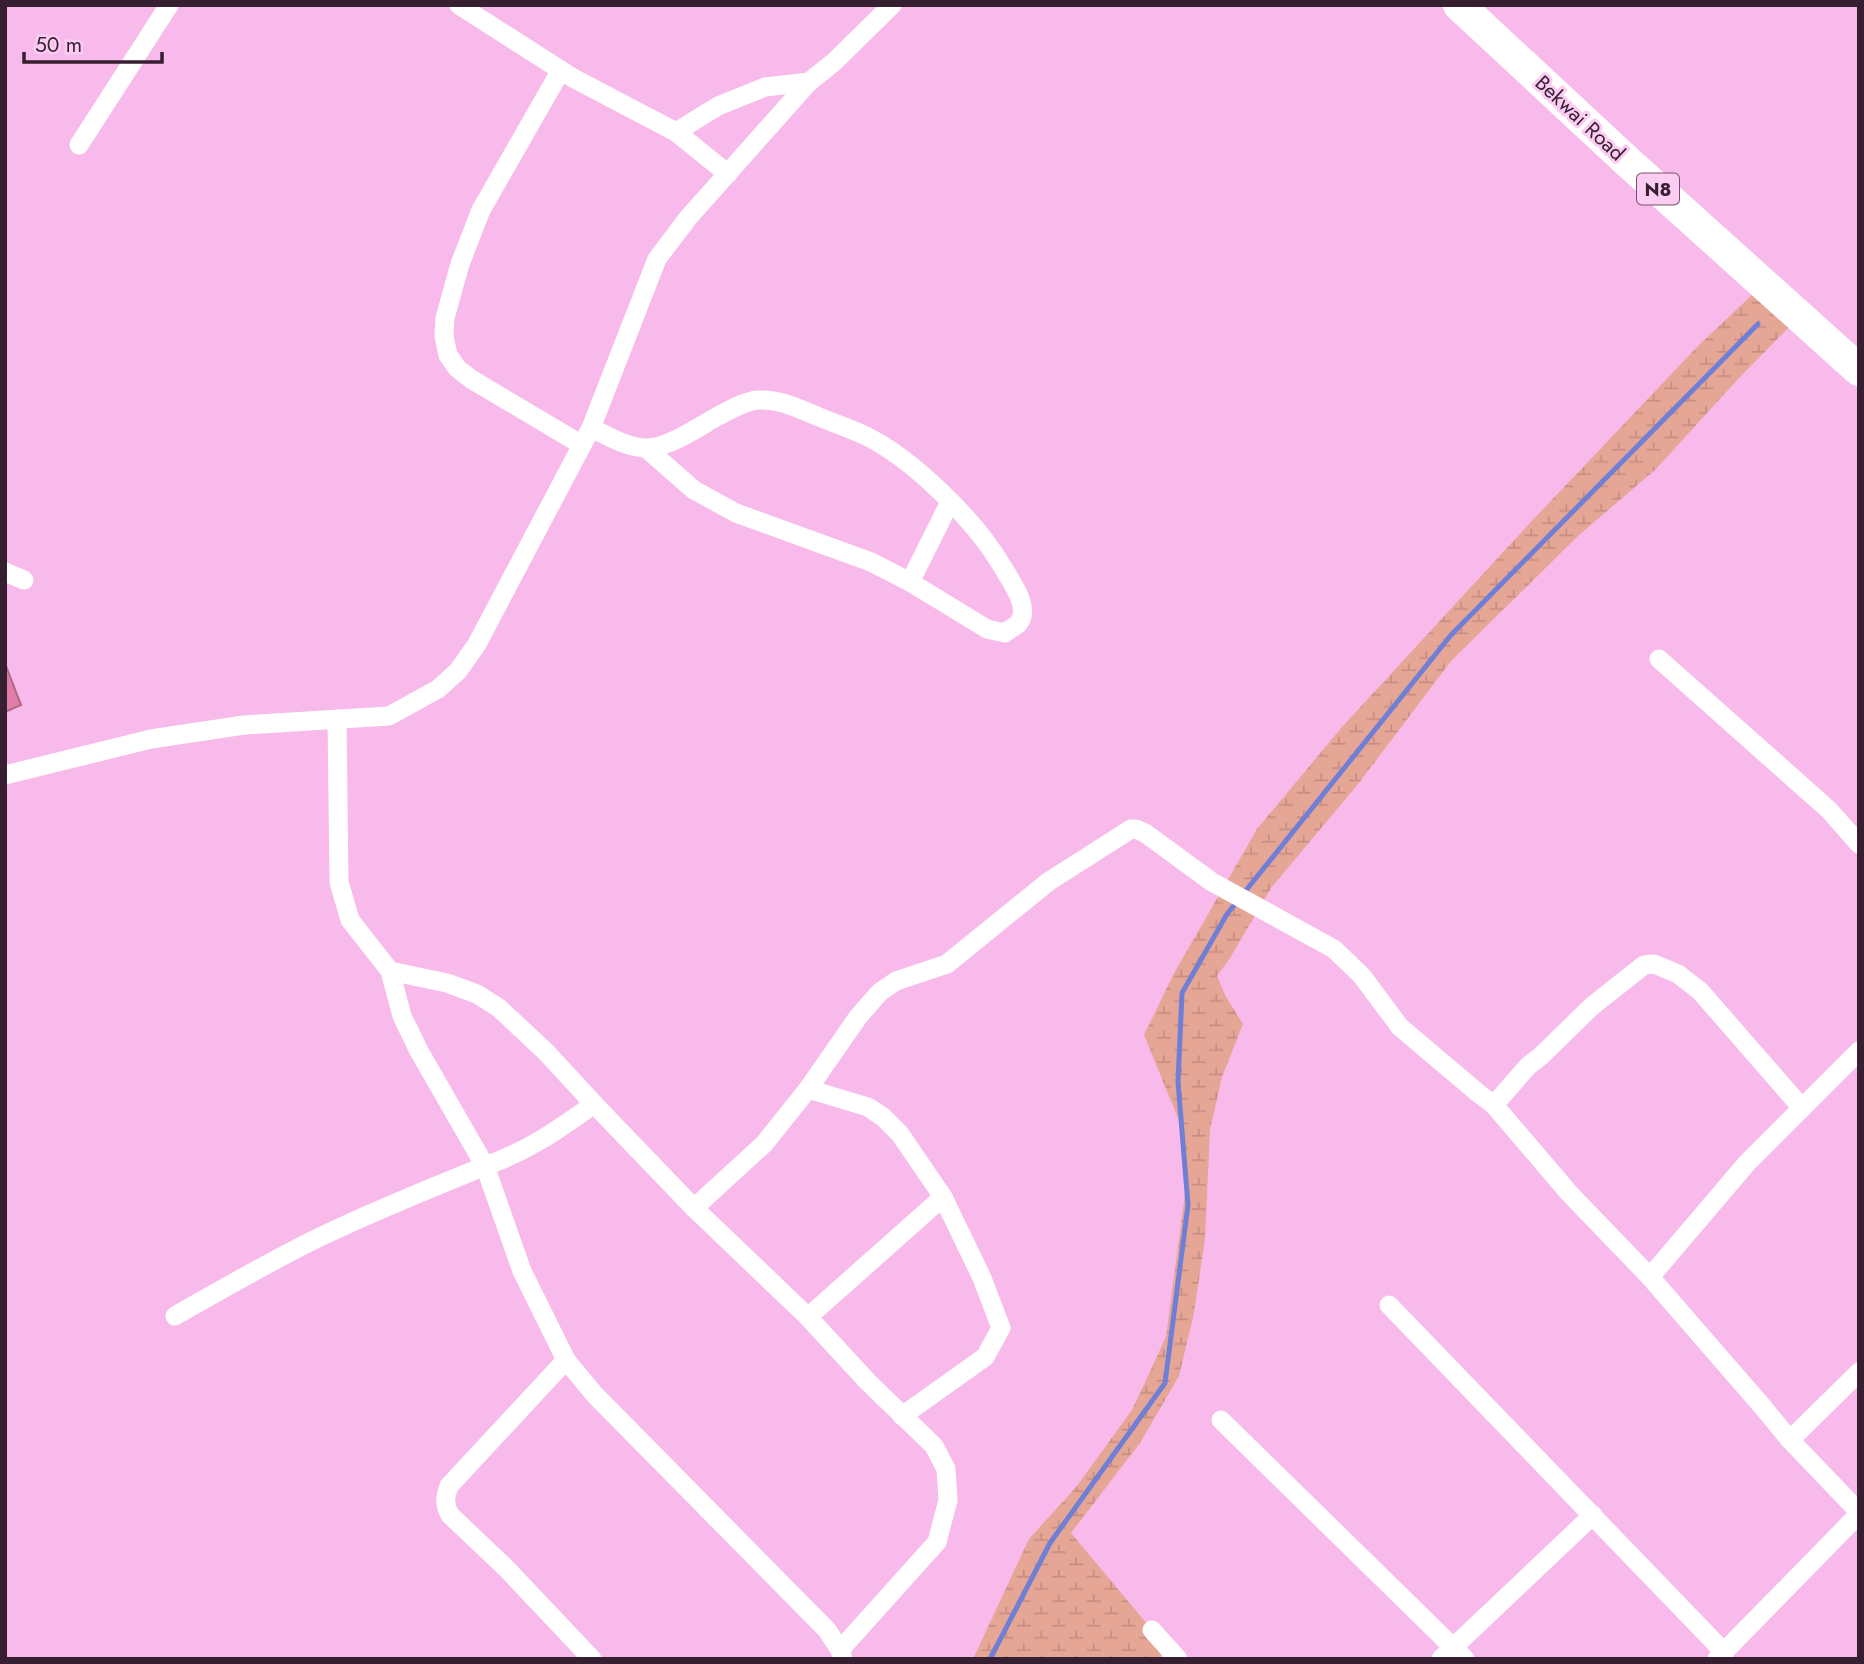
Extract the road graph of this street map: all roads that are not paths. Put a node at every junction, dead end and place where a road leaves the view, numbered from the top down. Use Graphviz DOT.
graph roads {
  1 [pos="169,5"];
  2 [pos="459,5"];
  3 [pos="892,5"];
  4 [pos="1472,10"];
  5 [pos="561,70"];
  6 [pos="809,82"];
  7 [pos="676,132"];
  8 [pos="79,145"];
  9 [pos="728,174"];
  10 [pos="1859,370"];
  11 [pos="586,437"];
  12 [pos="647,449"];
  13 [pos="950,502"];
  14 [pos="5,572"];
  15 [pos="24,580"];
  16 [pos="909,582"];
  17 [pos="1659,659"];
  18 [pos="337,719"];
  19 [pos="5,775"];
  20 [pos="1859,844"];
  21 [pos="390,971"];
  22 [pos="1859,1051"];
  23 [pos="808,1088"];
  24 [pos="594,1104"];
  25 [pos="1494,1105"];
  26 [pos="1802,1108"];
  27 [pos="485,1166"];
  28 [pos="943,1197"];
  29 [pos="694,1208"];
  30 [pos="1650,1277"];
  31 [pos="1389,1305"];
  32 [pos="175,1316"];
  33 [pos="807,1317"];
  34 [pos="566,1360"];
  35 [pos="1859,1372"];
  36 [pos="902,1416"];
  37 [pos="1220,1420"];
  38 [pos="1790,1440"];
  39 [pos="1859,1513"];
  40 [pos="1592,1515"];
  41 [pos="1152,1630"];
  42 [pos="842,1654"];
  43 [pos="1453,1655"];
  44 [pos="1720,1655"];
  45 [pos="592,1659"];
  46 [pos="1178,1659"];
  1 -- 8 [label="street"];
  2 -- 5 [label="street"];
  3 -- 6 [label="street"];
  4 -- 10 [label="highway, Bekwai Road / N8"];
  5 -- 7 [label="street"];
  5 -- 11 [label="street"];
  6 -- 7 [label="street"];
  6 -- 9 [label="street"];
  7 -- 9 [label="street"];
  9 -- 11 [label="street"];
  11 -- 12 [label="street"];
  11 -- 18 [label="street"];
  12 -- 13 [label="street"];
  12 -- 16 [label="street"];
  13 -- 16 [label="street"];
  13 -- 16 [label="street"];
  14 -- 15 [label="street"];
  17 -- 20 [label="street"];
  18 -- 19 [label="street"];
  18 -- 21 [label="street"];
  21 -- 24 [label="street"];
  21 -- 27 [label="street"];
  22 -- 26 [label="street"];
  23 -- 25 [label="street"];
  23 -- 28 [label="street"];
  23 -- 29 [label="street"];
  24 -- 27 [label="street"];
  24 -- 29 [label="street"];
  25 -- 26 [label="street"];
  25 -- 30 [label="street"];
  26 -- 30 [label="street"];
  27 -- 32 [label="street"];
  27 -- 34 [label="street"];
  28 -- 33 [label="street"];
  28 -- 36 [label="street"];
  29 -- 33 [label="street"];
  30 -- 38 [label="street"];
  31 -- 40 [label="street"];
  33 -- 36 [label="street"];
  34 -- 42 [label="street"];
  34 -- 45 [label="street"];
  35 -- 38 [label="street"];
  36 -- 42 [label="street"];
  37 -- 43 [label="street"];
  38 -- 39 [label="street"];
  39 -- 44 [label="street"];
  40 -- 43 [label="street"];
  40 -- 44 [label="street"];
  41 -- 46 [label="street"];
}
